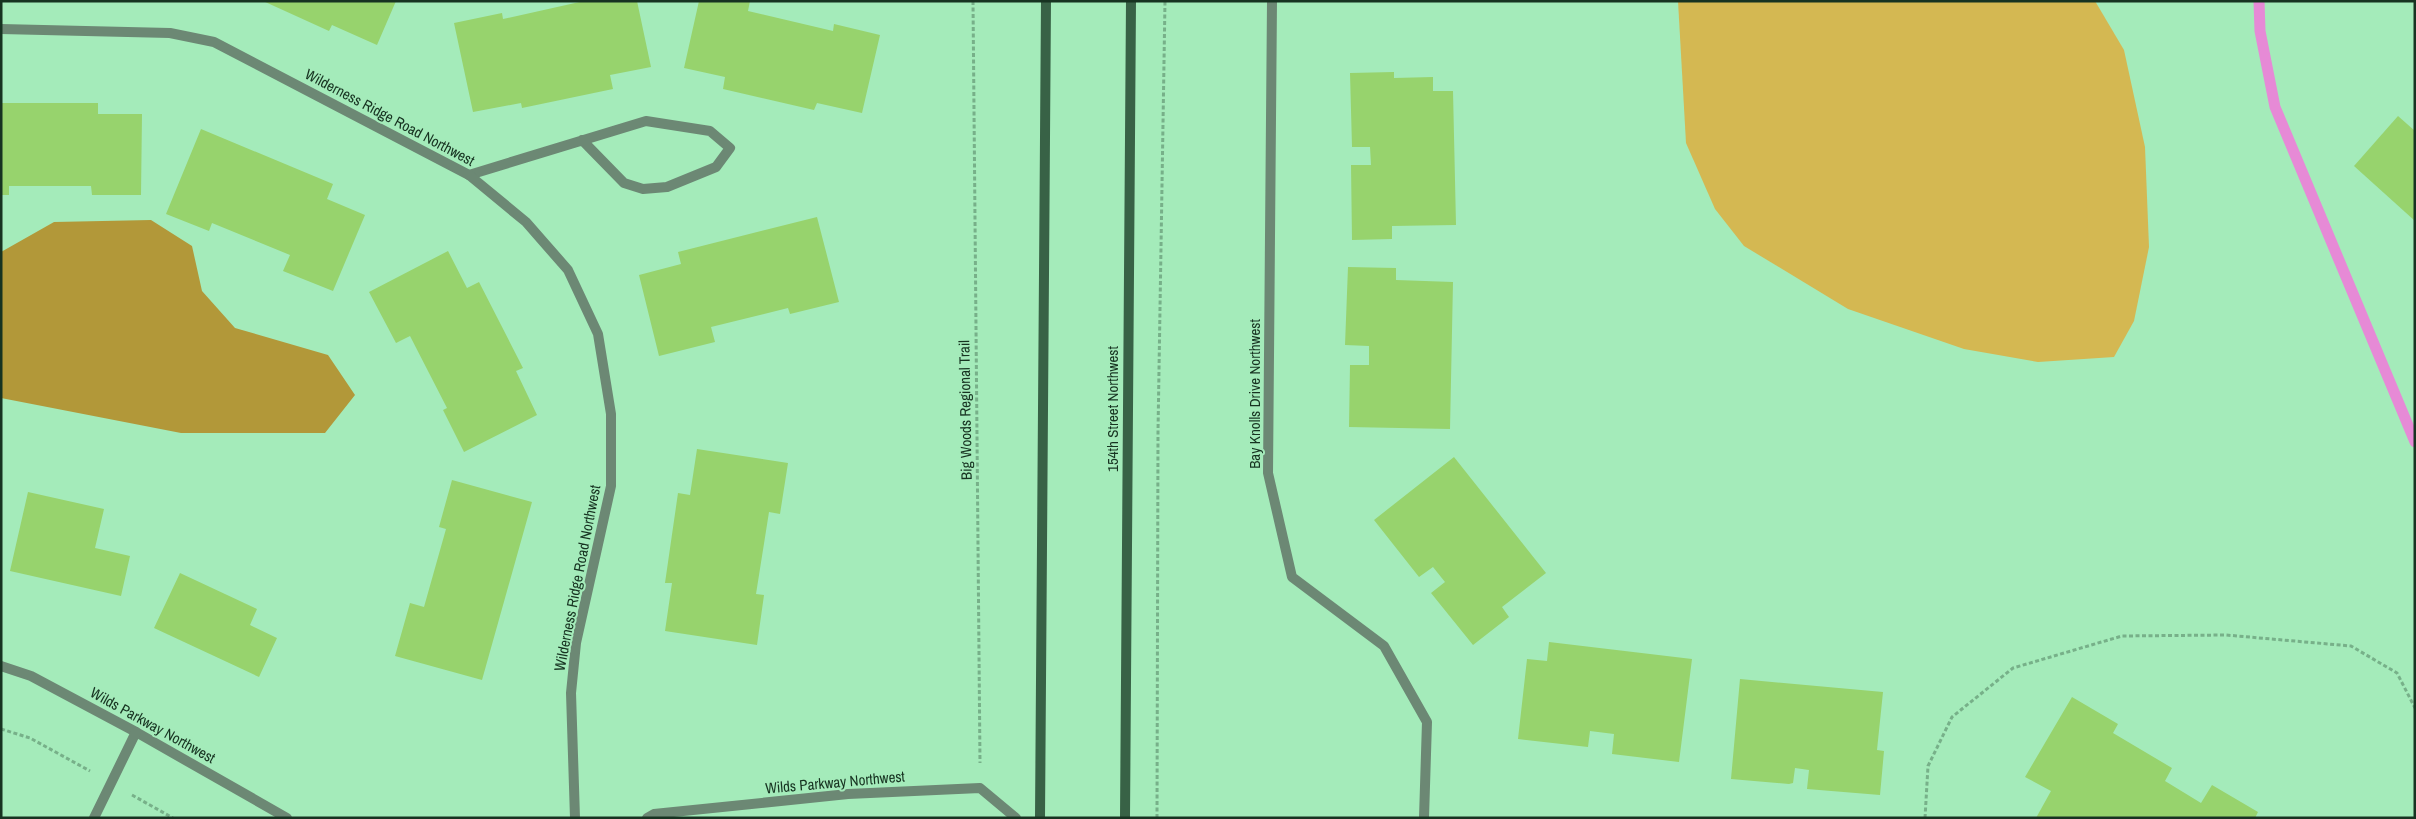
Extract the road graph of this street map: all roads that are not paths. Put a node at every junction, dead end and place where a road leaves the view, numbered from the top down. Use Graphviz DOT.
graph roads {
  1 [pos="1046,1"];
  2 [pos="1131,1"];
  3 [pos="1272,1"];
  4 [pos="1,28"];
  5 [pos="582,140"];
  6 [pos="469,175"];
  7 [pos="1,666"];
  8 [pos="136,732"];
  9 [pos="94,818"];
  10 [pos="287,818"];
  11 [pos="574,818"];
  12 [pos="647,818"];
  13 [pos="1016,818"];
  14 [pos="1040,818"];
  15 [pos="1124,818"];
  16 [pos="1424,818"];
  1 -- 14 [label="street"];
  2 -- 15 [label="street, 154th Street Northwest"];
  3 -- 16 [label="street, Bay Knolls Drive Northwest"];
  4 -- 6 [label="street, Wilderness Ridge Road Northwest"];
  5 -- 5 [label="street"];
  5 -- 6 [label="street"];
  6 -- 11 [label="street, Wilderness Ridge Road Northwest"];
  7 -- 8 [label="street, Wilds Parkway Northwest"];
  8 -- 9 [label="street"];
  8 -- 10 [label="street, Wilds Parkway Northwest"];
  12 -- 13 [label="street, Wilds Parkway Northwest"];
}
